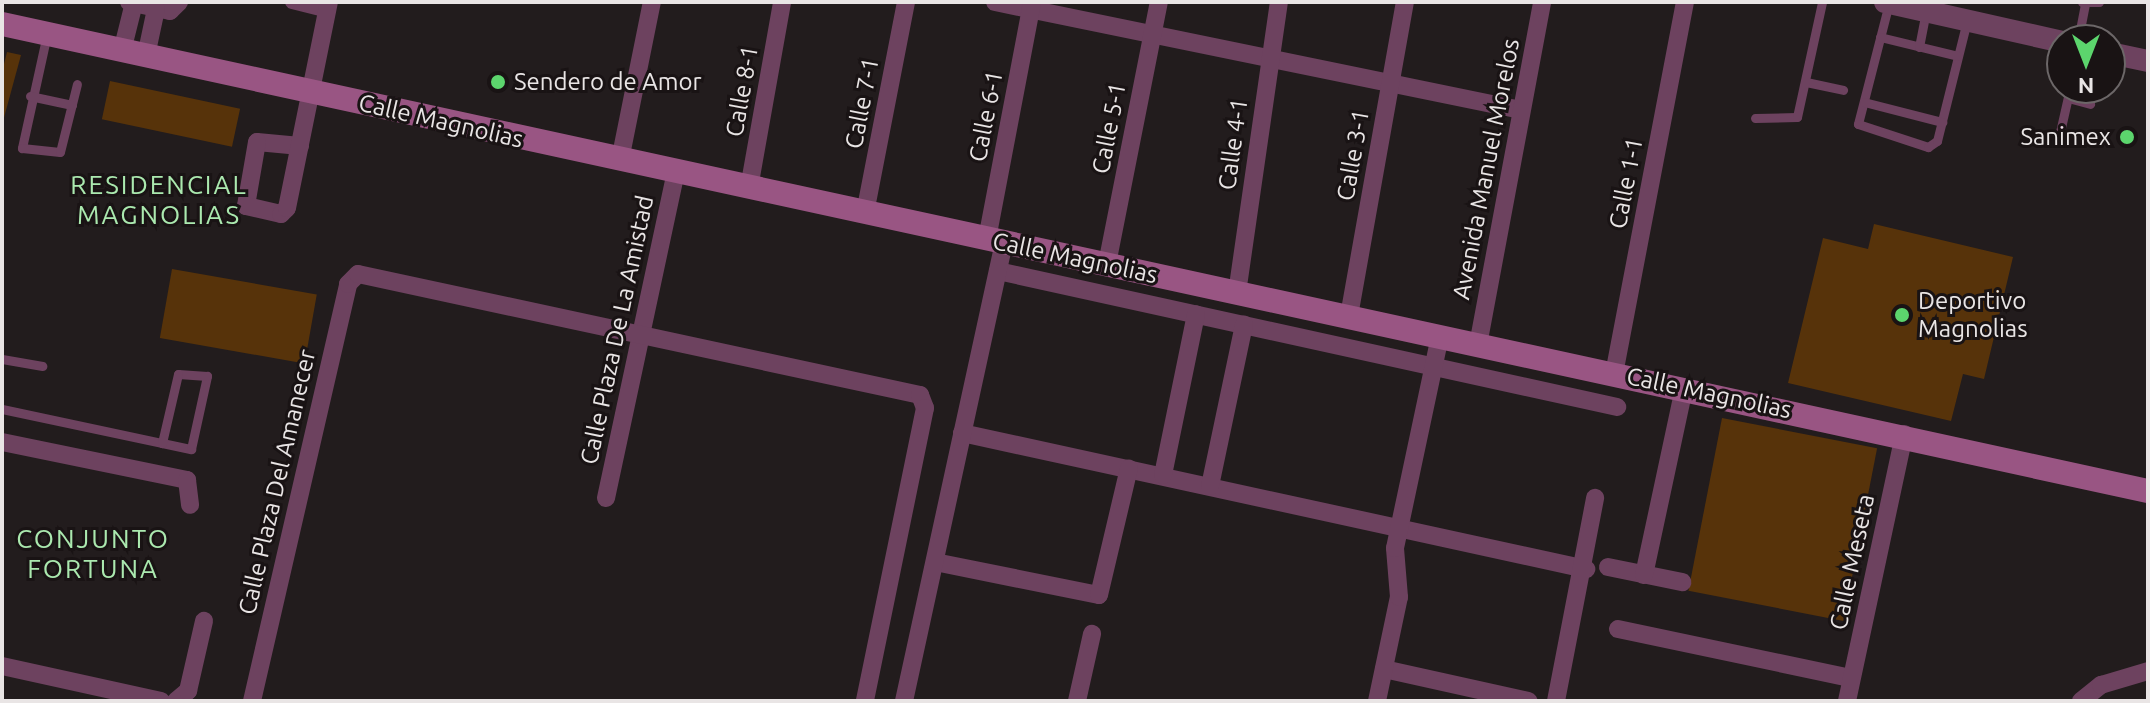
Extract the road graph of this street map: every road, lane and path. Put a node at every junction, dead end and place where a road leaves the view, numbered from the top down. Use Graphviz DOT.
graph roads {
  1 [pos="179,2"];
  2 [pos="292,2"];
  3 [pos="652,2"];
  4 [pos="782,2"];
  5 [pos="906,2"];
  6 [pos="995,2"];
  7 [pos="1159,2"];
  8 [pos="1279,2"];
  9 [pos="1405,2"];
  10 [pos="1542,2"];
  11 [pos="1685,2"];
  12 [pos="1822,2"];
  13 [pos="1887,2"];
  14 [pos="2083,2"];
  15 [pos="2099,2"];
  16 [pos="131,3"];
  17 [pos="1032,5"];
  18 [pos="328,6"];
  19 [pos="1919,7"];
  20 [pos="156,9"];
  21 [pos="1967,21"];
  22 [pos="2,24"];
  23 [pos="2080,24"];
  24 [pos="47,34"];
  25 [pos="1152,35"];
  26 [pos="1880,37"];
  27 [pos="2046,38"];
  28 [pos="1919,47"];
  29 [pos="122,51"];
  30 [pos="146,56"];
  31 [pos="1958,56"];
  32 [pos="2126,56"];
  33 [pos="1269,59"];
  34 [pos="2148,61"];
  35 [pos="1806,82"];
  36 [pos="77,84"];
  37 [pos="1390,85"];
  38 [pos="1843,90"];
  39 [pos="309,91"];
  40 [pos="30,96"];
  41 [pos="1864,102"];
  42 [pos="2066,104"];
  43 [pos="72,105"];
  44 [pos="1521,110"];
  45 [pos="1755,118"];
  46 [pos="1942,122"];
  47 [pos="2060,132"];
  48 [pos="300,146"];
  49 [pos="620,160"];
  50 [pos="676,172"];
  51 [pos="749,188"];
  52 [pos="865,213"];
  53 [pos="996,241"];
  54 [pos="1107,264"];
  55 [pos="998,271"];
  56 [pos="1237,293"];
  57 [pos="1196,314"];
  58 [pos="1349,316"];
  59 [pos="1244,325"];
  60 [pos="1440,336"];
  61 [pos="641,337"];
  62 [pos="1478,345"];
  63 [pos="2,359"];
  64 [pos="42,366"];
  65 [pos="1433,366"];
  66 [pos="1614,374"];
  67 [pos="1684,388"];
  68 [pos="1617,407"];
  69 [pos="2,409"];
  70 [pos="962,433"];
  71 [pos="1904,434"];
  72 [pos="2,442"];
  73 [pos="162,443"];
  74 [pos="1129,468"];
  75 [pos="1163,475"];
  76 [pos="1210,486"];
  77 [pos="2148,491"];
  78 [pos="606,498"];
  79 [pos="1595,498"];
  80 [pos="190,505"];
  81 [pos="1399,527"];
  82 [pos="935,562"];
  83 [pos="1608,567"];
  84 [pos="1586,569"];
  85 [pos="1644,575"];
  86 [pos="1682,582"];
  87 [pos="204,621"];
  88 [pos="1618,629"];
  89 [pos="1092,634"];
  90 [pos="2,666"];
  91 [pos="1384,669"];
  92 [pos="2148,671"];
  93 [pos="1851,678"];
  94 [pos="76,692"];
  95 [pos="2082,700"];
  96 [pos="161,701"];
  97 [pos="176,701"];
  98 [pos="252,701"];
  99 [pos="865,701"];
  100 [pos="904,701"];
  101 [pos="1077,701"];
  102 [pos="1377,701"];
  103 [pos="1528,701"];
  104 [pos="1556,701"];
  105 [pos="1847,701"];
  1 -- 20 [label="street"];
  2 -- 18 [label="street"];
  3 -- 49 [label="street"];
  4 -- 51 [label="street, Calle 8-1"];
  5 -- 52 [label="street, Calle 7-1"];
  6 -- 17 [label="street"];
  7 -- 25 [label="street, Calle 5-1"];
  8 -- 33 [label="street, Calle 4-1"];
  9 -- 37 [label="street, Calle 3-1"];
  10 -- 44 [label="street, Avenida Manuel Morelos"];
  11 -- 66 [label="street, Calle 1-1"];
  12 -- 35 [label="lane"];
  13 -- 19 [label="street"];
  13 -- 26 [label="lane"];
  14 -- 15 [label="lane"];
  14 -- 23 [label="lane"];
  16 -- 20 [label="street"];
  16 -- 29 [label="street"];
  17 -- 25 [label="street"];
  17 -- 53 [label="street, Calle 6-1"];
  18 -- 39 [label="street"];
  19 -- 21 [label="street"];
  19 -- 28 [label="lane"];
  20 -- 30 [label="street"];
  21 -- 27 [label="street"];
  21 -- 31 [label="lane"];
  22 -- 24 [label="main road, Calle Magnolias"];
  24 -- 29 [label="main road, Calle Magnolias"];
  24 -- 40 [label="lane"];
  25 -- 33 [label="street"];
  25 -- 54 [label="street, Calle 5-1"];
  26 -- 28 [label="lane"];
  26 -- 41 [label="lane"];
  28 -- 31 [label="lane"];
  29 -- 30 [label="main road, Calle Magnolias"];
  30 -- 39 [label="main road, Calle Magnolias"];
  31 -- 46 [label="lane"];
  32 -- 34 [label="street"];
  33 -- 37 [label="street"];
  33 -- 56 [label="street, Calle 4-1"];
  35 -- 38 [label="lane"];
  35 -- 45 [label="lane"];
  36 -- 43 [label="lane"];
  37 -- 44 [label="street"];
  37 -- 58 [label="street, Calle 3-1"];
  39 -- 48 [label="street"];
  39 -- 49 [label="main road, Calle Magnolias"];
  40 -- 43 [label="lane"];
  40 -- 43 [label="lane"];
  41 -- 46 [label="lane"];
  41 -- 46 [label="lane"];
  42 -- 47 [label="lane"];
  44 -- 62 [label="street, Avenida Manuel Morelos"];
  48 -- 48 [label="street"];
  49 -- 50 [label="main road, Calle Magnolias"];
  50 -- 51 [label="main road, Calle Magnolias"];
  50 -- 61 [label="street, Calle Plaza De La Amistad"];
  51 -- 52 [label="main road, Calle Magnolias"];
  52 -- 53 [label="main road, Calle Magnolias"];
  53 -- 54 [label="main road, Calle Magnolias"];
  53 -- 55 [label="street, Calle 6-1"];
  54 -- 56 [label="main road, Calle Magnolias"];
  55 -- 57 [label="street"];
  55 -- 70 [label="street, Calle 6-1"];
  56 -- 58 [label="main road, Calle Magnolias"];
  57 -- 59 [label="street"];
  57 -- 75 [label="street"];
  58 -- 60 [label="main road, Calle Magnolias"];
  59 -- 65 [label="street"];
  59 -- 76 [label="street"];
  60 -- 62 [label="main road, Calle Magnolias"];
  60 -- 65 [label="street"];
  61 -- 78 [label="street, Calle Plaza De La Amistad"];
  61 -- 98 [label="street, Calle Plaza Del Amanecer"];
  61 -- 99 [label="street"];
  62 -- 66 [label="main road, Calle Magnolias"];
  63 -- 64 [label="lane"];
  65 -- 68 [label="street"];
  65 -- 81 [label="street"];
  66 -- 67 [label="main road, Calle Magnolias"];
  67 -- 71 [label="main road, Calle Magnolias"];
  67 -- 85 [label="street"];
  69 -- 73 [label="lane"];
  70 -- 74 [label="street"];
  70 -- 82 [label="street, Calle 6-1"];
  71 -- 77 [label="main road, Calle Magnolias"];
  71 -- 93 [label="street, Calle Meseta"];
  72 -- 80 [label="street"];
  73 -- 73 [label="lane"];
  74 -- 75 [label="street"];
  74 -- 82 [label="street"];
  75 -- 76 [label="street"];
  76 -- 81 [label="street"];
  79 -- 84 [label="street"];
  81 -- 84 [label="street"];
  81 -- 91 [label="street"];
  82 -- 100 [label="street, Calle 6-1"];
  83 -- 85 [label="street"];
  84 -- 104 [label="street"];
  85 -- 86 [label="street"];
  87 -- 97 [label="street"];
  88 -- 93 [label="street"];
  89 -- 101 [label="street"];
  90 -- 94 [label="street"];
  91 -- 102 [label="street"];
  91 -- 103 [label="street"];
  92 -- 95 [label="street"];
  93 -- 105 [label="street, Calle Meseta"];
  94 -- 96 [label="street"];
}
